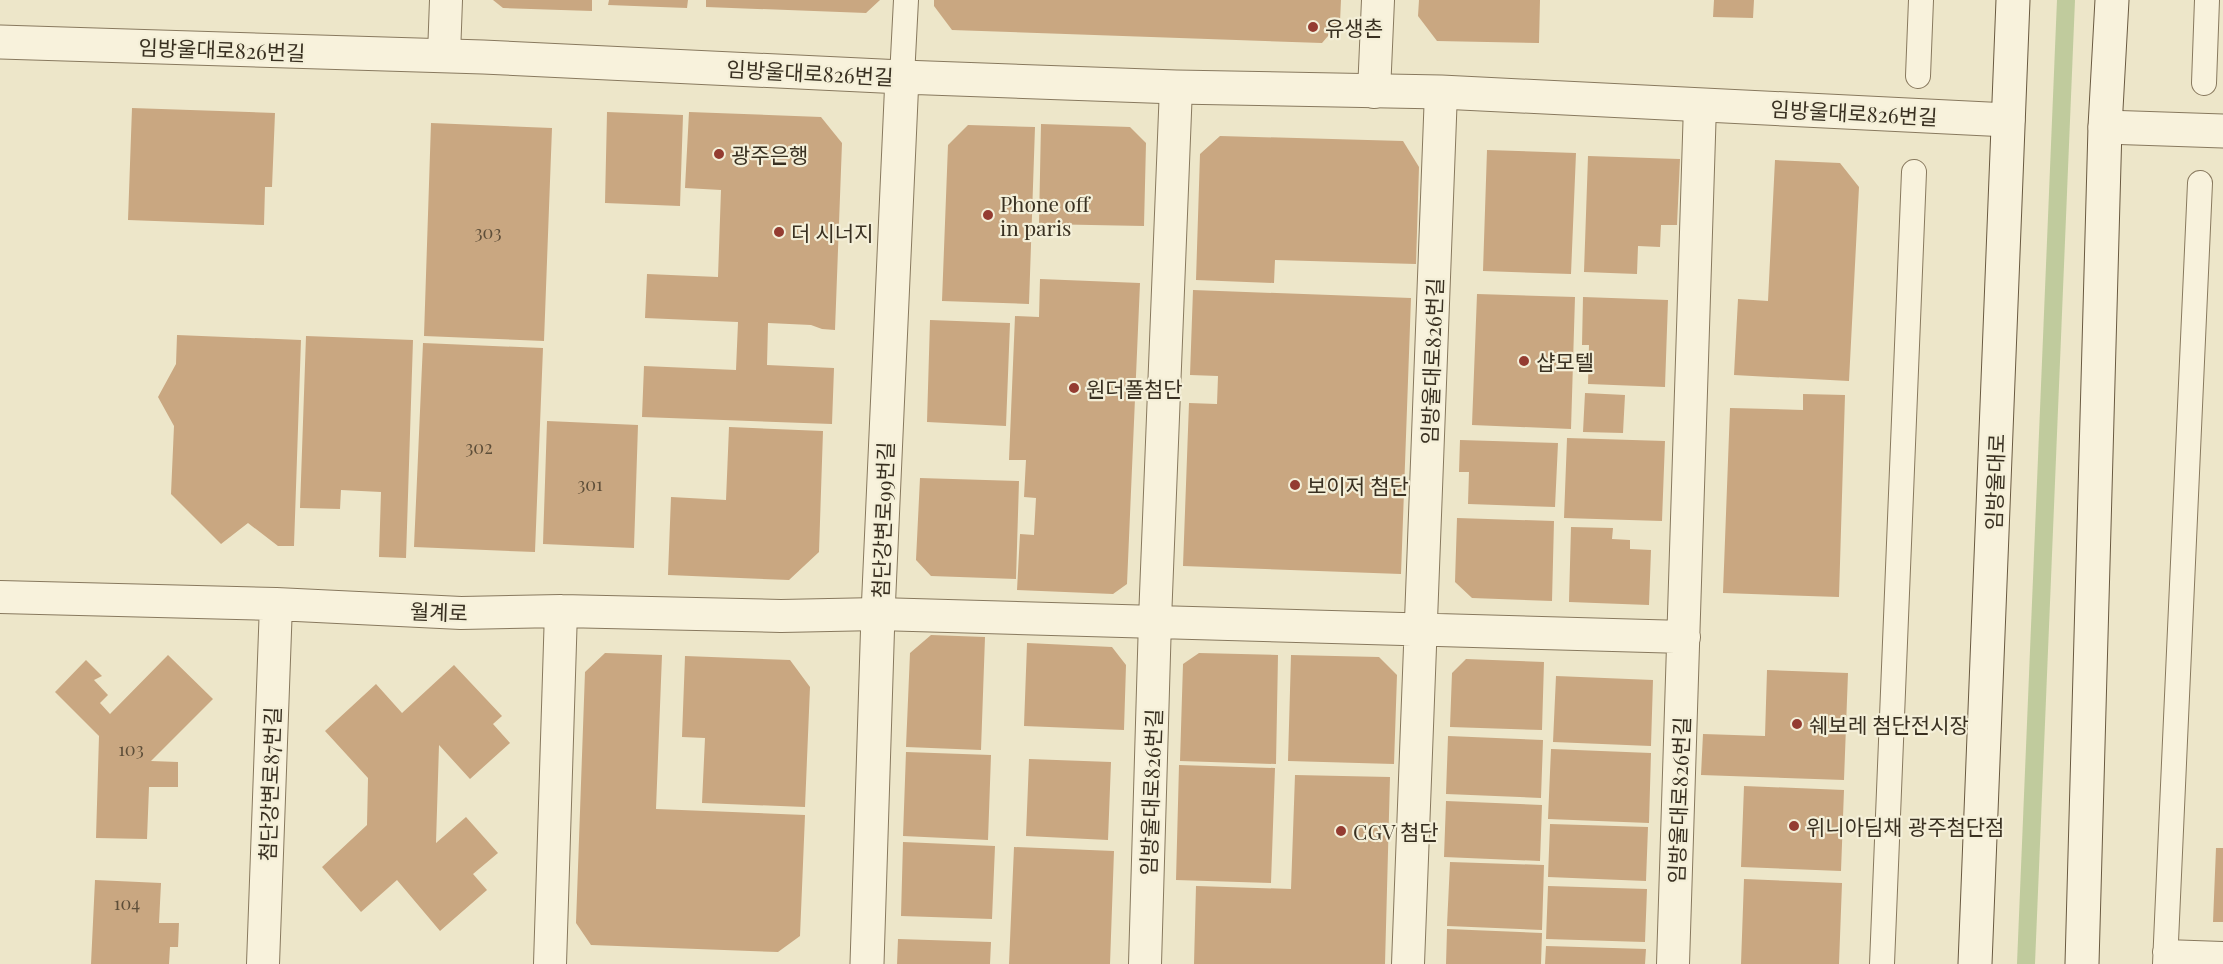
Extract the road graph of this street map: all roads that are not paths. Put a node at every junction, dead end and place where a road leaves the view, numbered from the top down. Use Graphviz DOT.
graph roads {
  1 [pos="446,0"];
  2 [pos="906,0"];
  3 [pos="1378,0"];
  4 [pos="1921,0"];
  5 [pos="2013,0"];
  6 [pos="2112,0"];
  7 [pos="2207,0"];
  8 [pos="0,42"];
  9 [pos="444,55"];
  10 [pos="1918,76"];
  11 [pos="902,77"];
  12 [pos="2204,83"];
  13 [pos="1176,87"];
  14 [pos="1374,92"];
  15 [pos="1441,92"];
  16 [pos="1700,105"];
  17 [pos="2008,120"];
  18 [pos="2105,128"];
  19 [pos="2223,131"];
  20 [pos="1914,172"];
  21 [pos="2200,183"];
  22 [pos="0,597"];
  23 [pos="276,604"];
  24 [pos="561,611"];
  25 [pos="878,614"];
  26 [pos="1155,621"];
  27 [pos="1422,629"];
  28 [pos="1684,637"];
  29 [pos="2223,954"];
  30 [pos="2165,958"];
  31 [pos="263,964"];
  32 [pos="550,964"];
  33 [pos="867,964"];
  34 [pos="1145,964"];
  35 [pos="1408,964"];
  36 [pos="1673,964"];
  37 [pos="1882,964"];
  38 [pos="1975,964"];
  39 [pos="2082,964"];
  1 -- 9 [label="street"];
  2 -- 11 [label="street"];
  3 -- 14 [label="street"];
  4 -- 10 [label="street"];
  5 -- 17 [label="street, 임방울대로"];
  6 -- 18 [label="street"];
  7 -- 12 [label="street"];
  8 -- 9 [label="street, 임방울대로826번길"];
  9 -- 11 [label="street, 임방울대로826번길"];
  11 -- 13 [label="street, 임방울대로826번길"];
  11 -- 25 [label="street, 첨단강변로99번길"];
  13 -- 14 [label="street, 임방울대로826번길"];
  13 -- 26 [label="street, 임방울대로826번길"];
  14 -- 15 [label="street, 임방울대로826번길"];
  15 -- 16 [label="street, 임방울대로826번길"];
  15 -- 27 [label="street, 임방울대로826번길"];
  16 -- 17 [label="street, 임방울대로826번길"];
  16 -- 28 [label="street, 임방울대로826번길"];
  17 -- 38 [label="street, 임방울대로"];
  18 -- 19 [label="street"];
  18 -- 39 [label="street"];
  20 -- 37 [label="street"];
  21 -- 30 [label="street"];
  22 -- 23 [label="street, 월계로"];
  23 -- 24 [label="street, 월계로"];
  23 -- 31 [label="street, 첨단강변로87번길"];
  24 -- 25 [label="street, 월계로"];
  24 -- 32 [label="street"];
  25 -- 26 [label="street"];
  25 -- 33 [label="street, 첨단강변로99번길"];
  26 -- 27 [label="street"];
  26 -- 34 [label="street, 임방울대로826번길"];
  27 -- 28 [label="street"];
  27 -- 35 [label="street, 임방울대로826번길"];
  28 -- 36 [label="street, 임방울대로826번길"];
  29 -- 30 [label="street"];
}
